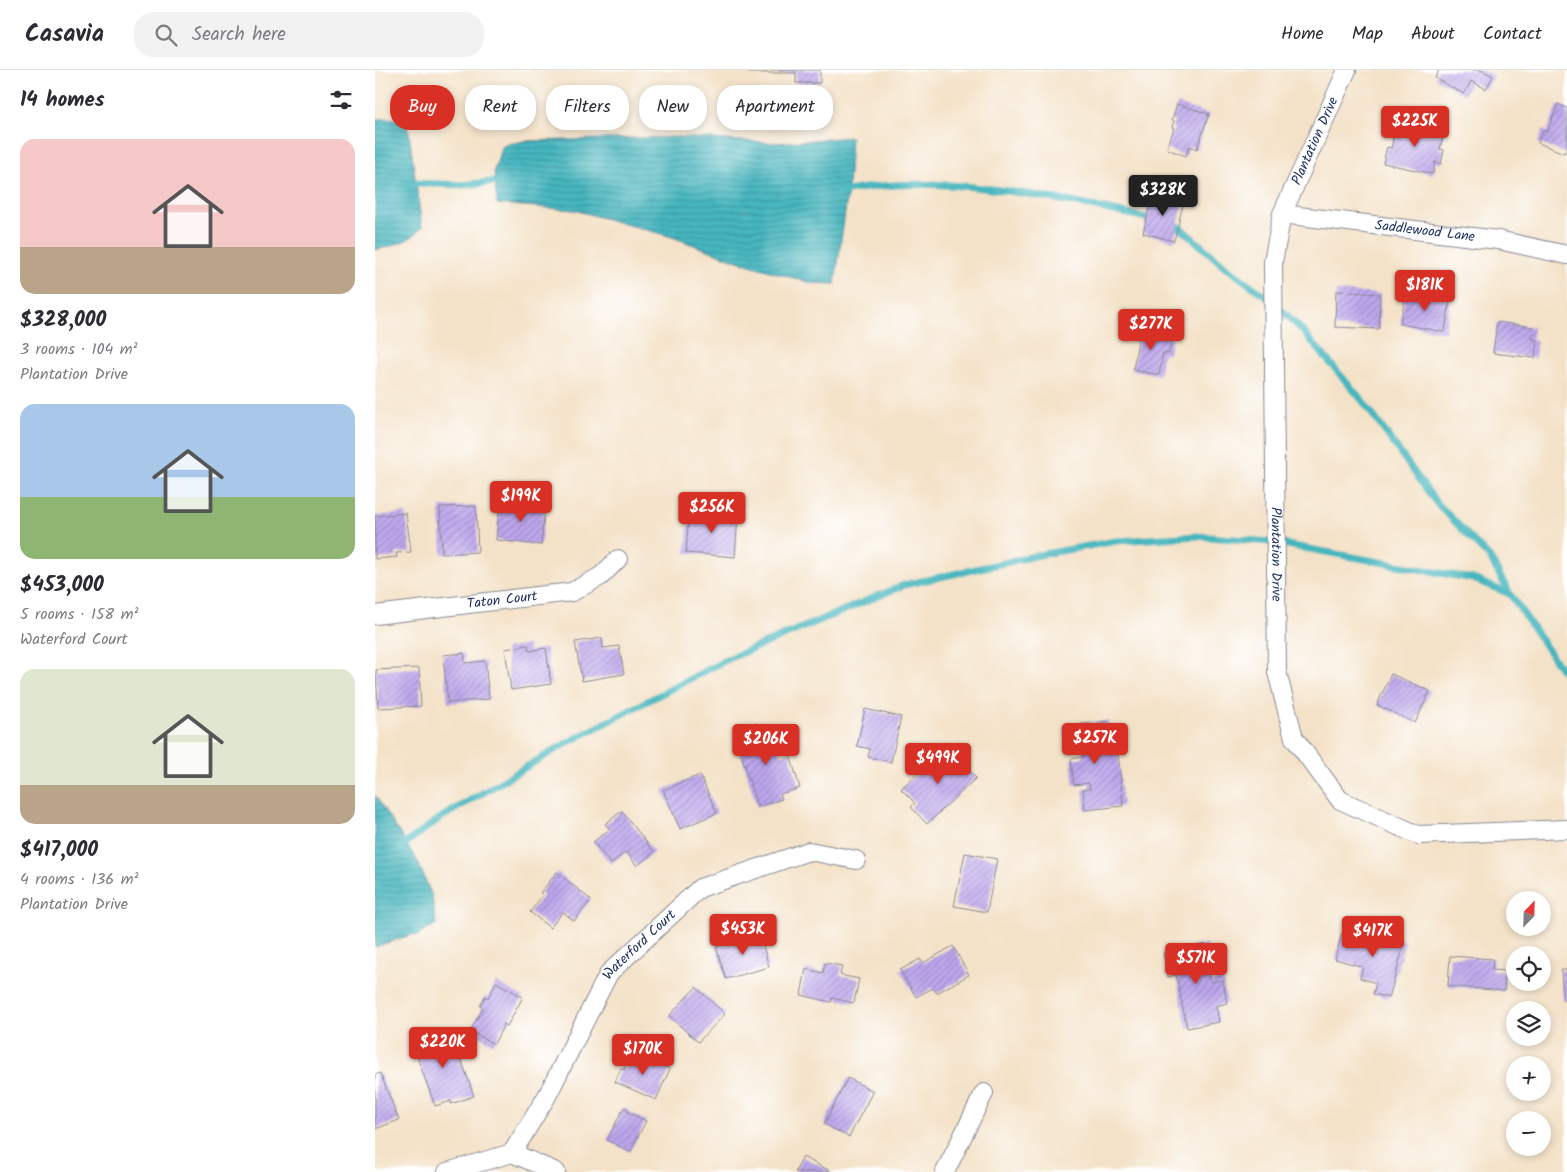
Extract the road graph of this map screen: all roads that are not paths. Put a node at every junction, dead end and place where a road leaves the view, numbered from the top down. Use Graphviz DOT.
graph roads {
  1 [pos="1347,70"];
  2 [pos="1282,214"];
  3 [pos="1567,255"];
  4 [pos="618,559"];
  5 [pos="375,615"];
  6 [pos="1567,829"];
  7 [pos="856,860"];
  8 [pos="984,1093"];
  9 [pos="512,1153"];
  10 [pos="447,1172"];
  11 [pos="556,1172"];
  12 [pos="945,1172"];
  1 -- 2 [label="street, Plantation Drive"];
  2 -- 3 [label="street, Saddlewood Lane"];
  2 -- 6 [label="street, Plantation Drive"];
  4 -- 5 [label="street, Taton Court"];
  7 -- 9 [label="street, Waterford Court"];
  8 -- 12 [label="street"];
  9 -- 10 [label="street"];
  9 -- 11 [label="street"];
}
